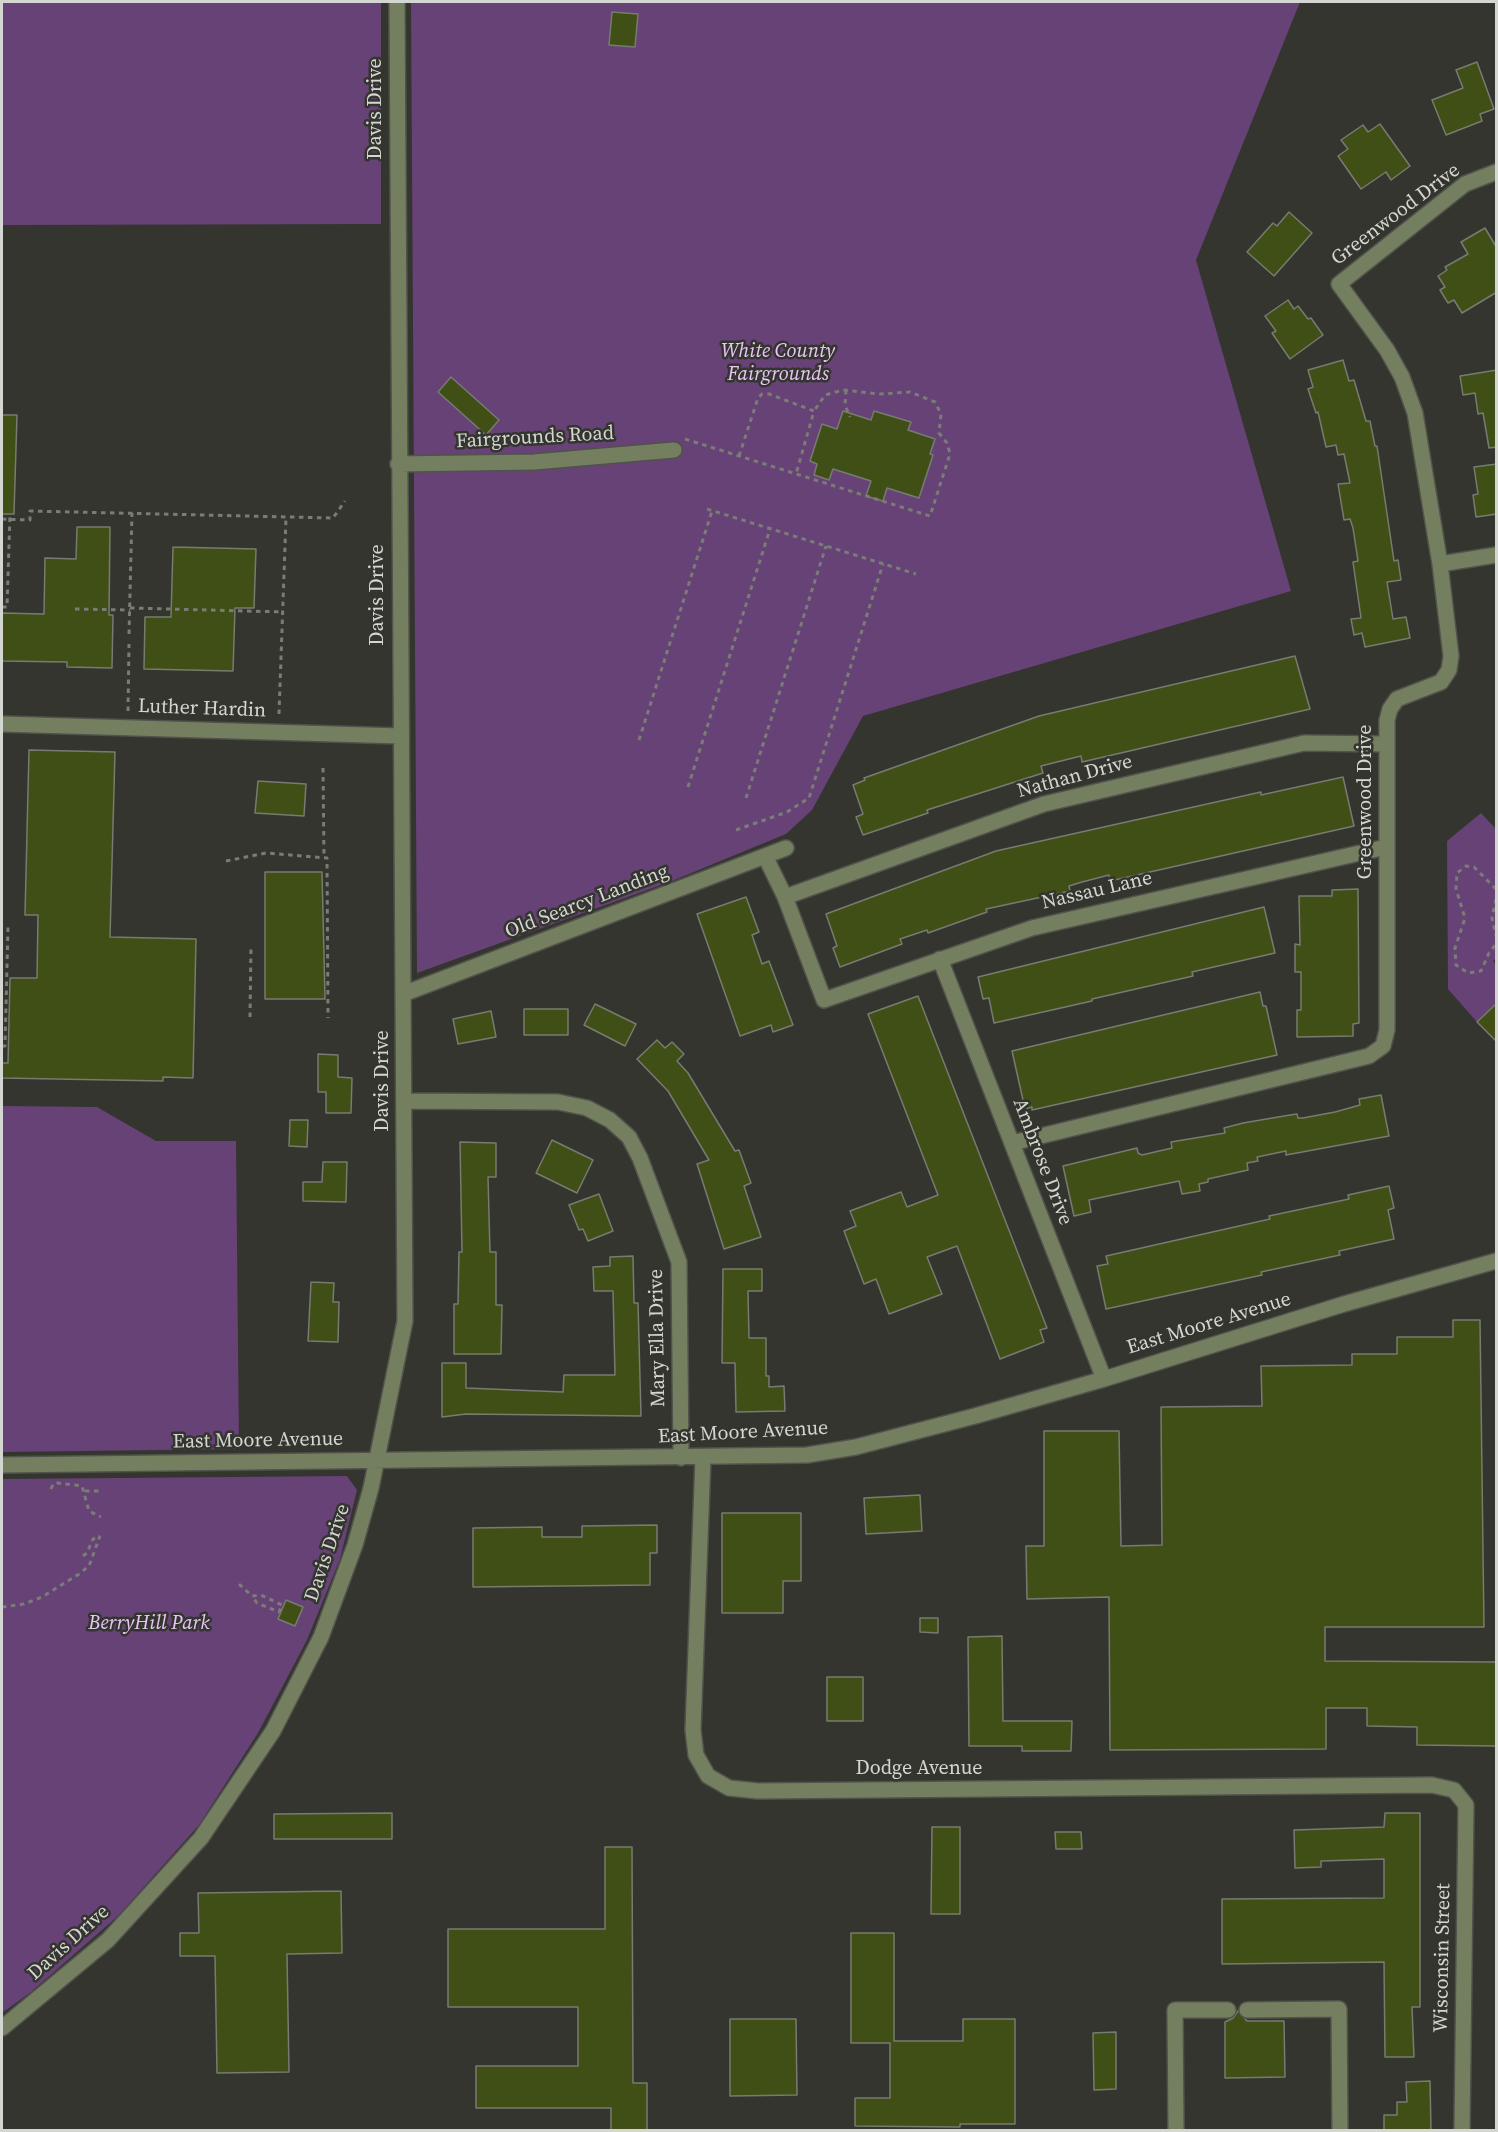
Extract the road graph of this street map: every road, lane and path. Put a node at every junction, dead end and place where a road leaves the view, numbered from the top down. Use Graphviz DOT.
graph roads {
  1 [pos="397,2"];
  2 [pos="1497,172"];
  3 [pos="846,390"];
  4 [pos="814,411"];
  5 [pos="850,417"];
  6 [pos="677,443"];
  7 [pos="739,456"];
  8 [pos="398,464"];
  9 [pos="796,474"];
  10 [pos="345,501"];
  11 [pos="132,513"];
  12 [pos="10,514"];
  13 [pos="286,518"];
  14 [pos="2,519"];
  15 [pos="10,520"];
  16 [pos="770,529"];
  17 [pos="826,546"];
  18 [pos="1497,555"];
  19 [pos="883,564"];
  20 [pos="1440,564"];
  21 [pos="916,574"];
  22 [pos="2,607"];
  23 [pos="75,609"];
  24 [pos="130,609"];
  25 [pos="284,612"];
  26 [pos="129,634"];
  27 [pos="129,644"];
  28 [pos="128,710"];
  29 [pos="140,710"];
  30 [pos="269,714"];
  31 [pos="128,717"];
  32 [pos="2,724"];
  33 [pos="400,736"];
  34 [pos="639,740"];
  35 [pos="1386,744"];
  36 [pos="323,768"];
  37 [pos="688,787"];
  38 [pos="746,798"];
  39 [pos="736,830"];
  40 [pos="1386,847"];
  41 [pos="786,848"];
  42 [pos="765,856"];
  43 [pos="324,858"];
  44 [pos="226,861"];
  45 [pos="1497,890"];
  46 [pos="785,897"];
  47 [pos="1497,899"];
  48 [pos="1494,918"];
  49 [pos="8,926"];
  50 [pos="1497,936"];
  51 [pos="1497,944"];
  52 [pos="251,945"];
  53 [pos="940,959"];
  54 [pos="403,994"];
  55 [pos="250,1017"];
  56 [pos="328,1018"];
  57 [pos="2,1046"];
  58 [pos="404,1101"];
  59 [pos="1012,1143"];
  60 [pos="1497,1261"];
  61 [pos="1104,1379"];
  62 [pos="681,1458"];
  63 [pos="703,1458"];
  64 [pos="375,1460"];
  65 [pos="2,1465"];
  66 [pos="51,1489"];
  67 [pos="85,1491"];
  68 [pos="102,1491"];
  69 [pos="100,1517"];
  70 [pos="83,1556"];
  71 [pos="239,1584"];
  72 [pos="252,1596"];
  73 [pos="2,1607"];
  74 [pos="1454,1790"];
  75 [pos="1227,2010"];
  76 [pos="1247,2010"];
  77 [pos="2,2028"];
  78 [pos="1176,2130"];
  79 [pos="1340,2130"];
  80 [pos="1462,2130"];
  1 -- 8 [label="street, Davis Drive"];
  2 -- 20 [label="street, Greenwood Drive"];
  3 -- 4 [label="path"];
  3 -- 5 [label="path"];
  3 -- 9 [label="path"];
  4 -- 7 [label="path"];
  4 -- 9 [label="path"];
  6 -- 7 [label="path"];
  6 -- 8 [label="street, Fairgrounds Road"];
  7 -- 9 [label="path"];
  8 -- 33 [label="street, Davis Drive"];
  10 -- 13 [label="path"];
  11 -- 13 [label="path"];
  11 -- 15 [label="path"];
  11 -- 24 [label="path"];
  12 -- 15 [label="path"];
  13 -- 25 [label="path"];
  14 -- 15 [label="path"];
  15 -- 22 [label="path"];
  16 -- 17 [label="path"];
  16 -- 34 [label="path"];
  16 -- 37 [label="path"];
  17 -- 19 [label="path"];
  17 -- 38 [label="path"];
  18 -- 20 [label="street"];
  19 -- 21 [label="path"];
  19 -- 39 [label="path"];
  20 -- 35 [label="street, Greenwood Drive"];
  23 -- 24 [label="path"];
  24 -- 25 [label="path"];
  24 -- 26 [label="path"];
  25 -- 30 [label="path"];
  27 -- 28 [label="path"];
  28 -- 29 [label="path"];
  28 -- 31 [label="path"];
  32 -- 33 [label="street, Luther Hardin"];
  33 -- 54 [label="street, Davis Drive"];
  35 -- 40 [label="street, Greenwood Drive"];
  35 -- 46 [label="street, Nathan Drive"];
  36 -- 43 [label="path"];
  40 -- 53 [label="street, Nassau Lane"];
  40 -- 59 [label="street, Greenwood Drive"];
  41 -- 42 [label="street, Old Searcy Landing"];
  42 -- 46 [label="street"];
  42 -- 54 [label="street, Old Searcy Landing"];
  43 -- 44 [label="path"];
  43 -- 56 [label="path"];
  45 -- 51 [label="path"];
  46 -- 53 [label="street, Nassau Lane"];
  47 -- 48 [label="path"];
  48 -- 50 [label="path"];
  49 -- 57 [label="path"];
  52 -- 55 [label="path"];
  53 -- 59 [label="street, Ambrose Drive"];
  54 -- 58 [label="street, Davis Drive"];
  58 -- 62 [label="street, Mary Ella Drive"];
  58 -- 64 [label="street, Davis Drive"];
  59 -- 61 [label="street, Ambrose Drive"];
  60 -- 61 [label="street, East Moore Avenue"];
  61 -- 63 [label="street, East Moore Avenue"];
  62 -- 63 [label="street, East Moore Avenue"];
  62 -- 64 [label="street, East Moore Avenue"];
  63 -- 74 [label="street, Dodge Avenue"];
  64 -- 65 [label="street, East Moore Avenue"];
  64 -- 77 [label="street, Davis Drive"];
  66 -- 67 [label="path"];
  67 -- 68 [label="path"];
  67 -- 69 [label="path"];
  70 -- 73 [label="path"];
  71 -- 72 [label="path"];
  72 -- 72 [label="path"];
  74 -- 80 [label="street, Wisconsin Street"];
  75 -- 78 [label="street"];
  76 -- 79 [label="street"];
}
